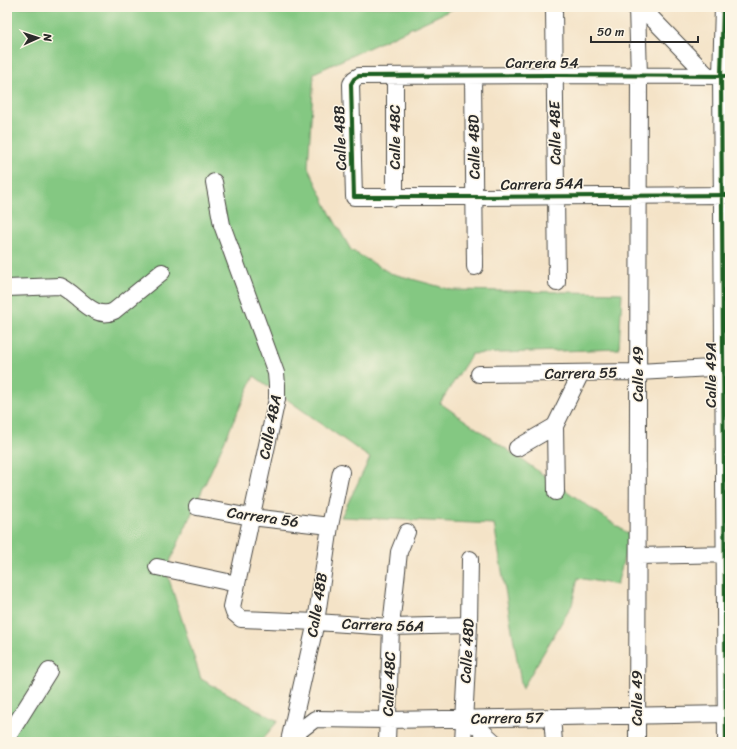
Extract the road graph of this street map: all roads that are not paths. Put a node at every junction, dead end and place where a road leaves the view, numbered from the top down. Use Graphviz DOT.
graph roads {
  1 [pos="554,7"];
  2 [pos="637,7"];
  3 [pos="641,7"];
  4 [pos="723,7"];
  5 [pos="555,75"];
  6 [pos="395,76"];
  7 [pos="473,76"];
  8 [pos="638,76"];
  9 [pos="720,76"];
  10 [pos="354,79"];
  11 [pos="214,182"];
  12 [pos="638,195"];
  13 [pos="726,195"];
  14 [pos="556,196"];
  15 [pos="354,197"];
  16 [pos="475,197"];
  17 [pos="395,198"];
  18 [pos="475,267"];
  19 [pos="162,272"];
  20 [pos="557,283"];
  21 [pos="7,288"];
  22 [pos="726,367"];
  23 [pos="638,372"];
  24 [pos="581,373"];
  25 [pos="479,374"];
  26 [pos="554,426"];
  27 [pos="517,448"];
  28 [pos="341,472"];
  29 [pos="556,492"];
  30 [pos="197,507"];
  31 [pos="251,517"];
  32 [pos="330,526"];
  33 [pos="407,532"];
  34 [pos="727,554"];
  35 [pos="638,556"];
  36 [pos="470,559"];
  37 [pos="157,567"];
  38 [pos="237,584"];
  39 [pos="232,607"];
  40 [pos="316,622"];
  41 [pos="470,625"];
  42 [pos="391,627"];
  43 [pos="49,671"];
  44 [pos="728,714"];
  45 [pos="637,716"];
  46 [pos="552,717"];
  47 [pos="466,719"];
  48 [pos="388,720"];
  49 [pos="7,738"];
  50 [pos="289,740"];
  51 [pos="387,742"];
  52 [pos="462,742"];
  53 [pos="494,742"];
  54 [pos="554,742"];
  55 [pos="637,742"];
  56 [pos="726,742"];
  1 -- 5 [label="street, Calle 48E"];
  2 -- 8 [label="street, Calle 49"];
  3 -- 9 [label="street"];
  4 -- 9 [label="street, Calle 49A"];
  5 -- 7 [label="street, Carrera 54"];
  5 -- 8 [label="street, Carrera 54"];
  5 -- 14 [label="street, Calle 48E"];
  6 -- 7 [label="street, Carrera 54"];
  6 -- 10 [label="street, Carrera 54"];
  6 -- 17 [label="street, Calle 48C"];
  7 -- 16 [label="street, Calle 48D"];
  8 -- 9 [label="street, Carrera 54"];
  8 -- 12 [label="street, Calle 49"];
  9 -- 13 [label="street, Calle 49A"];
  10 -- 15 [label="street, Calle 48B"];
  11 -- 31 [label="street, Calle 48A"];
  12 -- 13 [label="street, Carrera 54A"];
  12 -- 14 [label="street, Carrera 54A"];
  12 -- 23 [label="street, Calle 49"];
  13 -- 22 [label="street, Calle 49A"];
  14 -- 16 [label="street, Carrera 54A"];
  14 -- 20 [label="street, Calle 48E"];
  15 -- 17 [label="street, Carrera 54A"];
  16 -- 17 [label="street, Carrera 54A"];
  16 -- 18 [label="street, Calle 48D"];
  19 -- 21 [label="street"];
  22 -- 23 [label="street, Carrera 55"];
  22 -- 34 [label="street, Calle 49A"];
  23 -- 24 [label="street, Carrera 55"];
  23 -- 35 [label="street, Calle 49"];
  24 -- 25 [label="street, Carrera 55"];
  24 -- 26 [label="street"];
  26 -- 27 [label="street"];
  26 -- 29 [label="street"];
  28 -- 32 [label="street, Calle 48B"];
  30 -- 31 [label="street, Carrera 56"];
  31 -- 32 [label="street, Carrera 56"];
  31 -- 38 [label="street, Calle 48A"];
  32 -- 40 [label="street, Calle 48B"];
  33 -- 42 [label="street, Calle 48C"];
  34 -- 35 [label="street"];
  34 -- 44 [label="street, Calle 49A"];
  35 -- 45 [label="street, Calle 49"];
  36 -- 41 [label="street, Calle 48D"];
  37 -- 38 [label="street"];
  38 -- 39 [label="street, Calle 48A"];
  39 -- 40 [label="street, Carrera 56A"];
  40 -- 42 [label="street, Carrera 56A"];
  40 -- 50 [label="street, Calle 48B"];
  41 -- 42 [label="street, Carrera 56A"];
  41 -- 47 [label="street, Calle 48D"];
  42 -- 48 [label="street, Calle 48C"];
  43 -- 49 [label="street"];
  44 -- 45 [label="street, Carrera 57"];
  44 -- 56 [label="street, Calle 49A"];
  45 -- 46 [label="street, Carrera 57"];
  45 -- 55 [label="street, Calle 49"];
  46 -- 47 [label="street, Carrera 57"];
  46 -- 54 [label="street"];
  47 -- 48 [label="street, Carrera 57"];
  47 -- 52 [label="street, Calle 48D"];
  47 -- 53 [label="street"];
  48 -- 50 [label="street, Carrera 57"];
  48 -- 51 [label="street, Calle 48C"];
}
